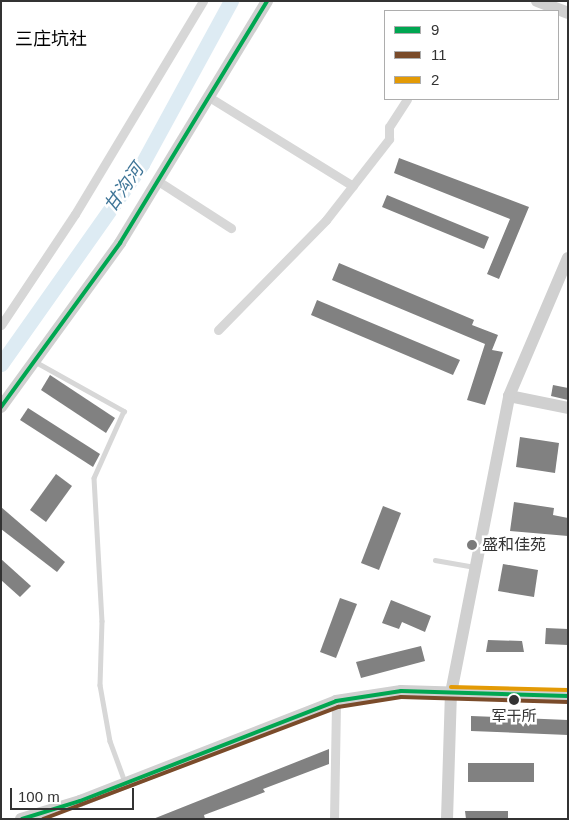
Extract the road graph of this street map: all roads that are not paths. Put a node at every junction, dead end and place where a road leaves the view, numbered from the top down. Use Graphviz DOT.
graph roads {
  1 [pos="202,1"];
  2 [pos="267,1"];
  3 [pos="537,1"];
  4 [pos="557,1"];
  5 [pos="568,6"];
  6 [pos="568,13"];
  7 [pos="209,97"];
  8 [pos="405,100"];
  9 [pos="158,181"];
  10 [pos="353,186"];
  11 [pos="231,228"];
  12 [pos="568,258"];
  13 [pos="1,325"];
  14 [pos="218,330"];
  15 [pos="34,361"];
  16 [pos="509,396"];
  17 [pos="1,407"];
  18 [pos="568,408"];
  19 [pos="435,560"];
  20 [pos="474,567"];
  21 [pos="451,693"];
  22 [pos="568,696"];
  23 [pos="336,701"];
  24 [pos="126,783"];
  25 [pos="21,819"];
  26 [pos="334,819"];
  27 [pos="447,819"];
  1 -- 13 [label="street"];
  2 -- 7 [label="street"];
  3 -- 6 [label="street"];
  4 -- 5 [label="street"];
  7 -- 9 [label="street"];
  7 -- 10 [label="street"];
  8 -- 10 [label="street"];
  9 -- 11 [label="street"];
  9 -- 15 [label="street"];
  10 -- 14 [label="street"];
  12 -- 16 [label="street"];
  15 -- 17 [label="street"];
  15 -- 24 [label="lane"];
  16 -- 18 [label="street"];
  16 -- 20 [label="street"];
  19 -- 20 [label="lane"];
  20 -- 21 [label="street"];
  21 -- 22 [label="street"];
  21 -- 23 [label="street"];
  21 -- 27 [label="street"];
  23 -- 24 [label="street"];
  23 -- 26 [label="street"];
  24 -- 25 [label="street"];
}
